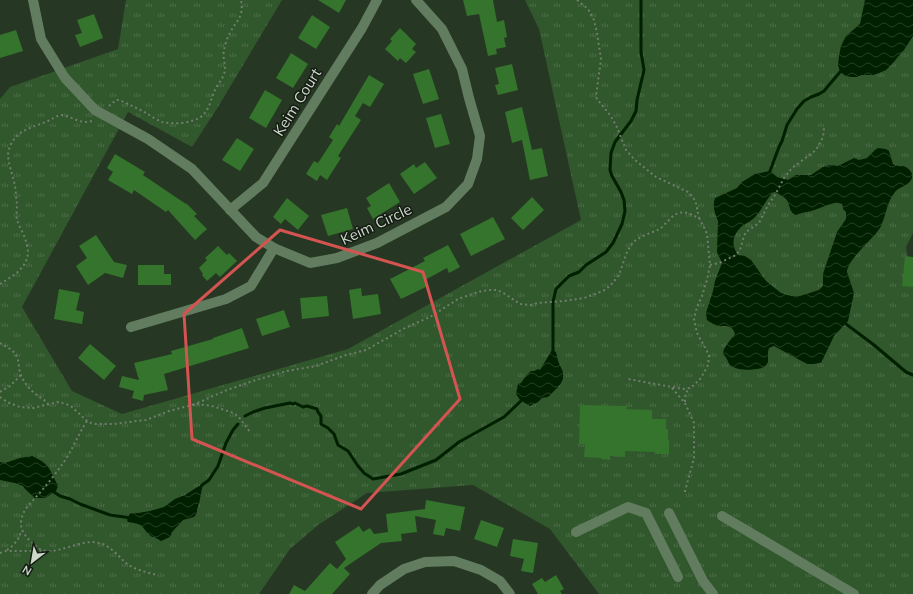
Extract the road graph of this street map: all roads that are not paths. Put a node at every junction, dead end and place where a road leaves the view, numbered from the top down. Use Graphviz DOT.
graph roads {
  1 [pos="33,0"];
  2 [pos="377,0"];
  3 [pos="416,0"];
  4 [pos="230,210"];
  5 [pos="274,248"];
  6 [pos="131,327"];
  7 [pos="669,513"];
  8 [pos="722,516"];
  9 [pos="576,532"];
  10 [pos="678,577"];
  11 [pos="372,594"];
  12 [pos="510,594"];
  13 [pos="713,594"];
  14 [pos="854,594"];
  1 -- 4 [label="street, Keim Circle"];
  2 -- 4 [label="street, Keim Court"];
  3 -- 5 [label="street, Keim Circle"];
  4 -- 5 [label="street, Keim Circle"];
  5 -- 6 [label="street"];
  7 -- 13 [label="street"];
  8 -- 14 [label="street"];
  9 -- 10 [label="street"];
  11 -- 12 [label="street"];
}
